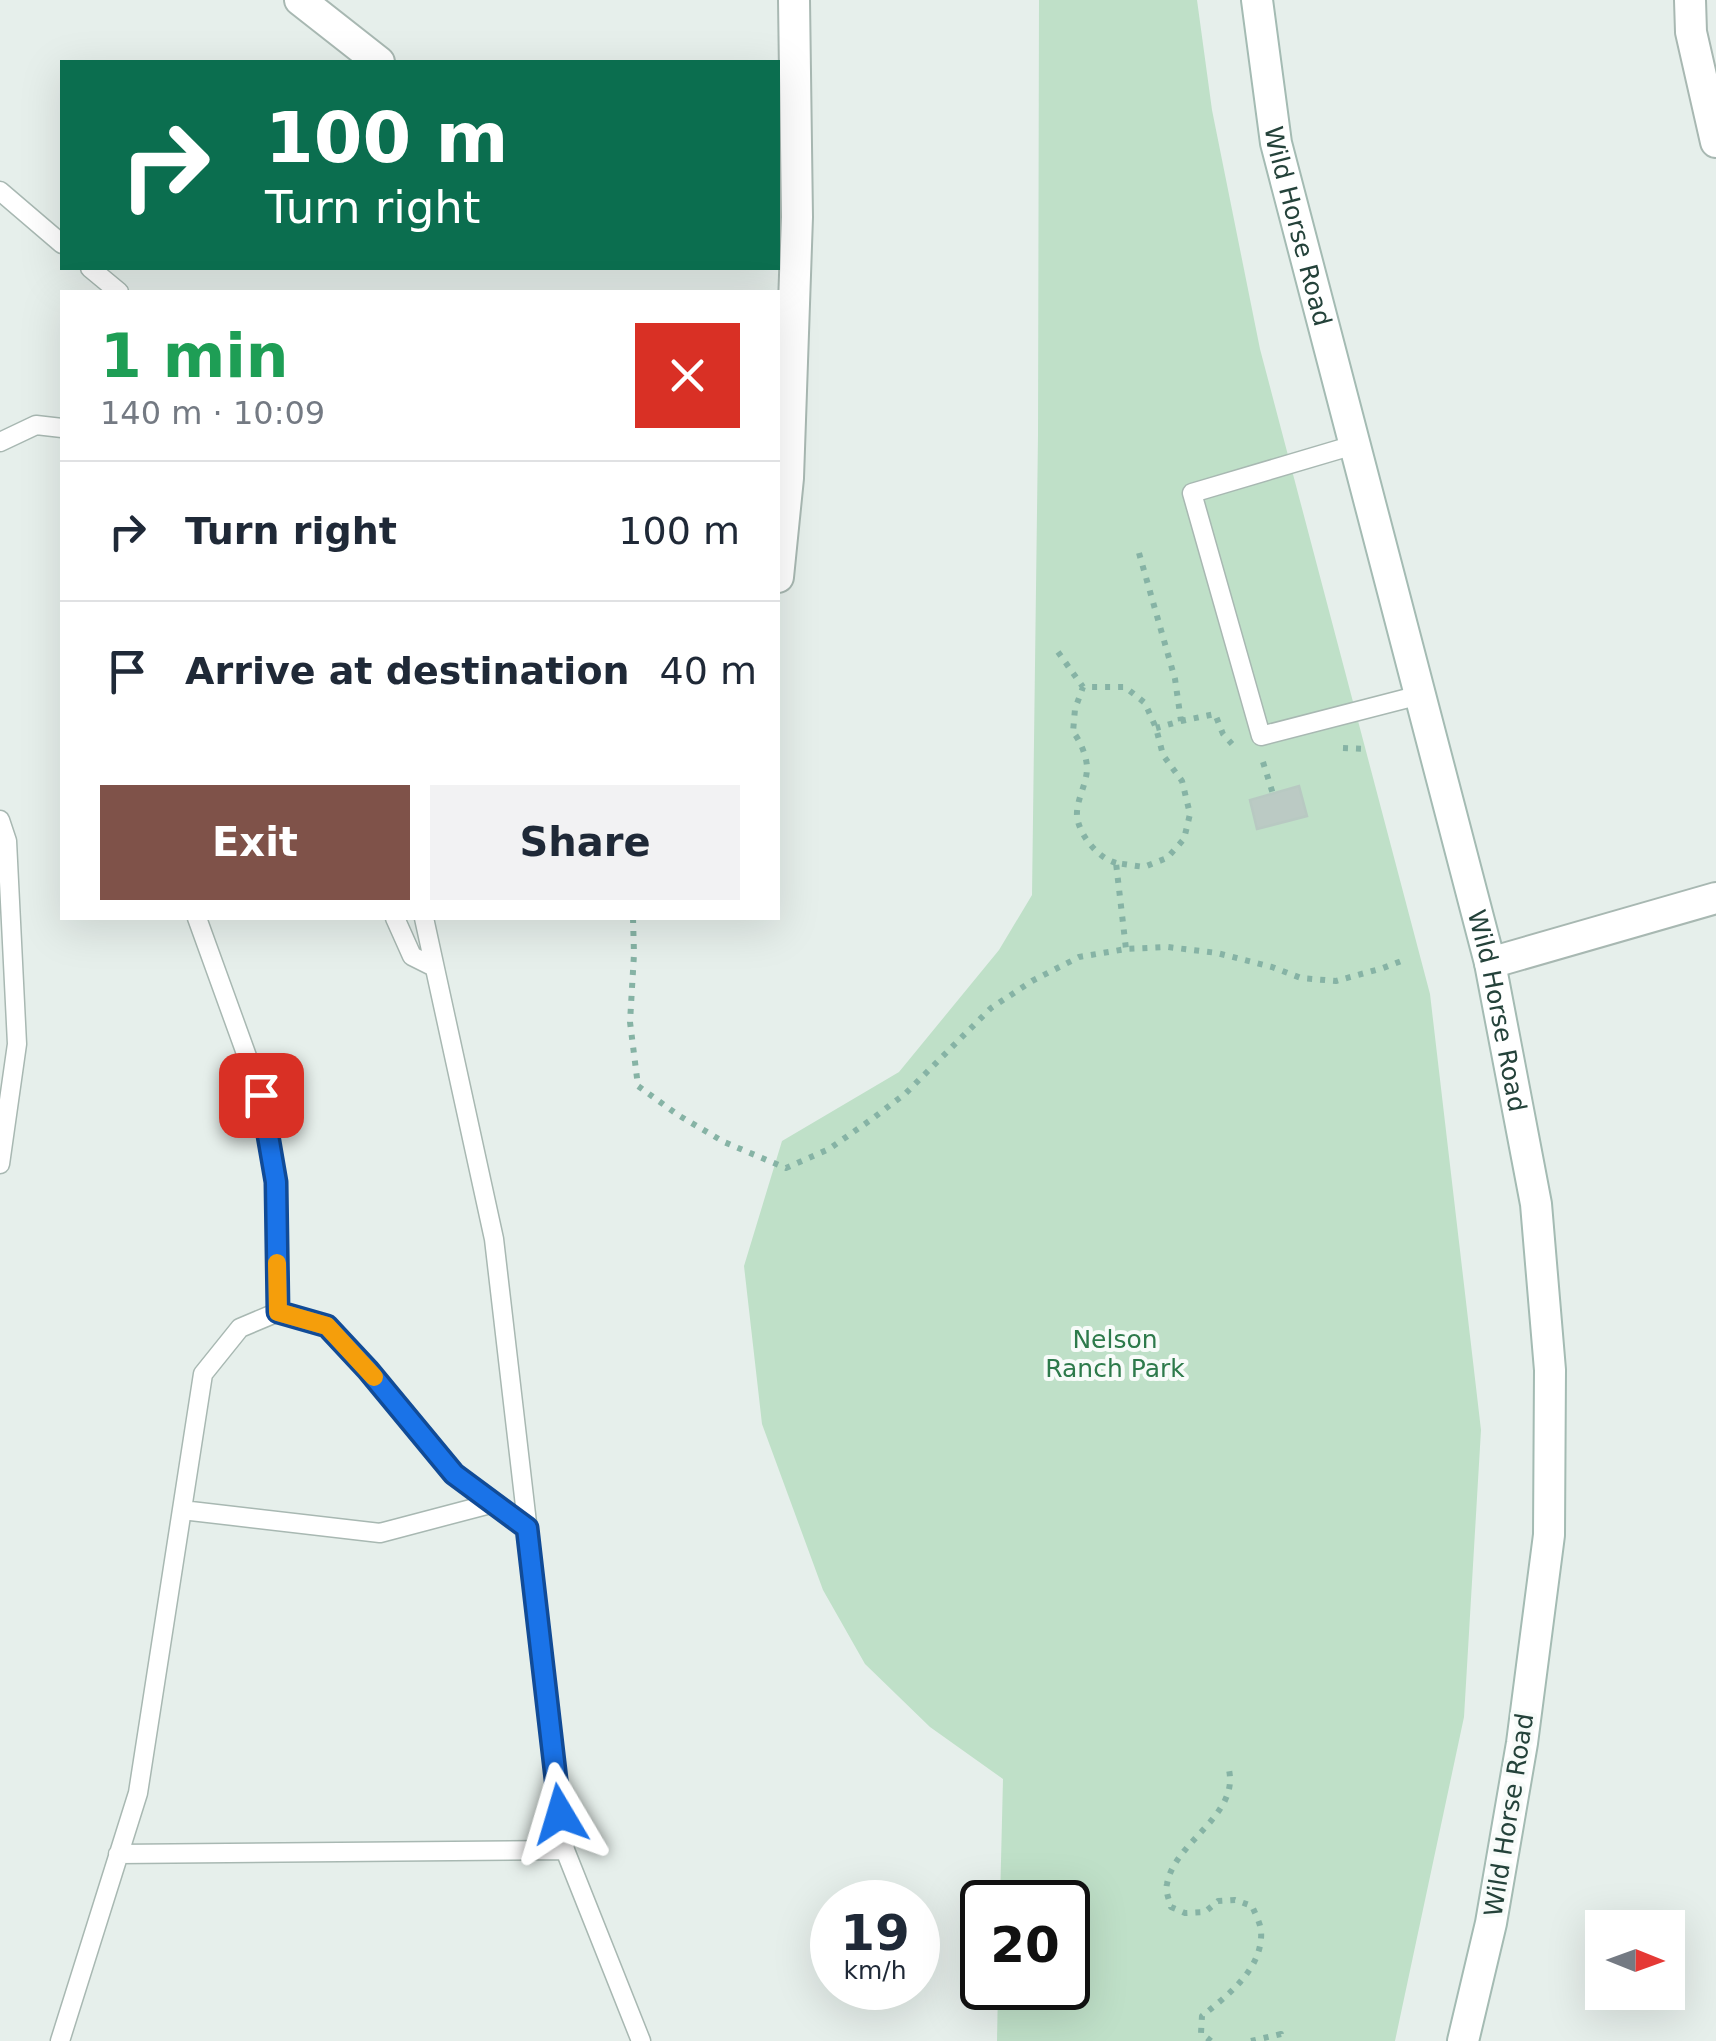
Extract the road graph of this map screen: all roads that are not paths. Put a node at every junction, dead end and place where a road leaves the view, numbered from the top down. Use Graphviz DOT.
graph roads {
  1 [pos="300,0"];
  2 [pos="794,0"];
  3 [pos="1257,0"];
  4 [pos="1690,0"];
  5 [pos="376,60"];
  6 [pos="1716,142"];
  7 [pos="0,191"];
  8 [pos="787,216"];
  9 [pos="60,242"];
  10 [pos="92,270"];
  11 [pos="117,290"];
  12 [pos="60,428"];
  13 [pos="0,442"];
  14 [pos="1354,445"];
  15 [pos="780,557"];
  16 [pos="1420,694"];
  17 [pos="0,820"];
  18 [pos="1716,898"];
  19 [pos="199,920"];
  20 [pos="396,920"];
  21 [pos="424,920"];
  22 [pos="1490,964"];
  23 [pos="434,967"];
  24 [pos="0,1164"];
  25 [pos="278,1312"];
  26 [pos="494,1503"];
  27 [pos="182,1510"];
  28 [pos="527,1528"];
  29 [pos="564,1850"];
  30 [pos="118,1854"];
  31 [pos="60,2041"];
  32 [pos="640,2041"];
  33 [pos="1463,2041"];
  1 -- 5 [label="street"];
  2 -- 8 [label="street"];
  3 -- 14 [label="street, Wild Horse Road"];
  4 -- 6 [label="street"];
  7 -- 9 [label="lane"];
  8 -- 15 [label="street"];
  10 -- 11 [label="lane"];
  12 -- 13 [label="lane"];
  14 -- 16 [label="street, Wild Horse Road"];
  14 -- 16 [label="lane"];
  16 -- 22 [label="street, Wild Horse Road"];
  17 -- 24 [label="lane"];
  18 -- 22 [label="street"];
  19 -- 25 [label="lane"];
  20 -- 23 [label="lane"];
  21 -- 23 [label="lane"];
  22 -- 33 [label="street, Wild Horse Road"];
  23 -- 28 [label="lane"];
  25 -- 26 [label="lane"];
  25 -- 27 [label="lane"];
  26 -- 27 [label="lane"];
  26 -- 28 [label="lane"];
  27 -- 30 [label="lane"];
  28 -- 29 [label="lane"];
  29 -- 30 [label="lane"];
  29 -- 32 [label="lane"];
  30 -- 31 [label="lane"];
}
